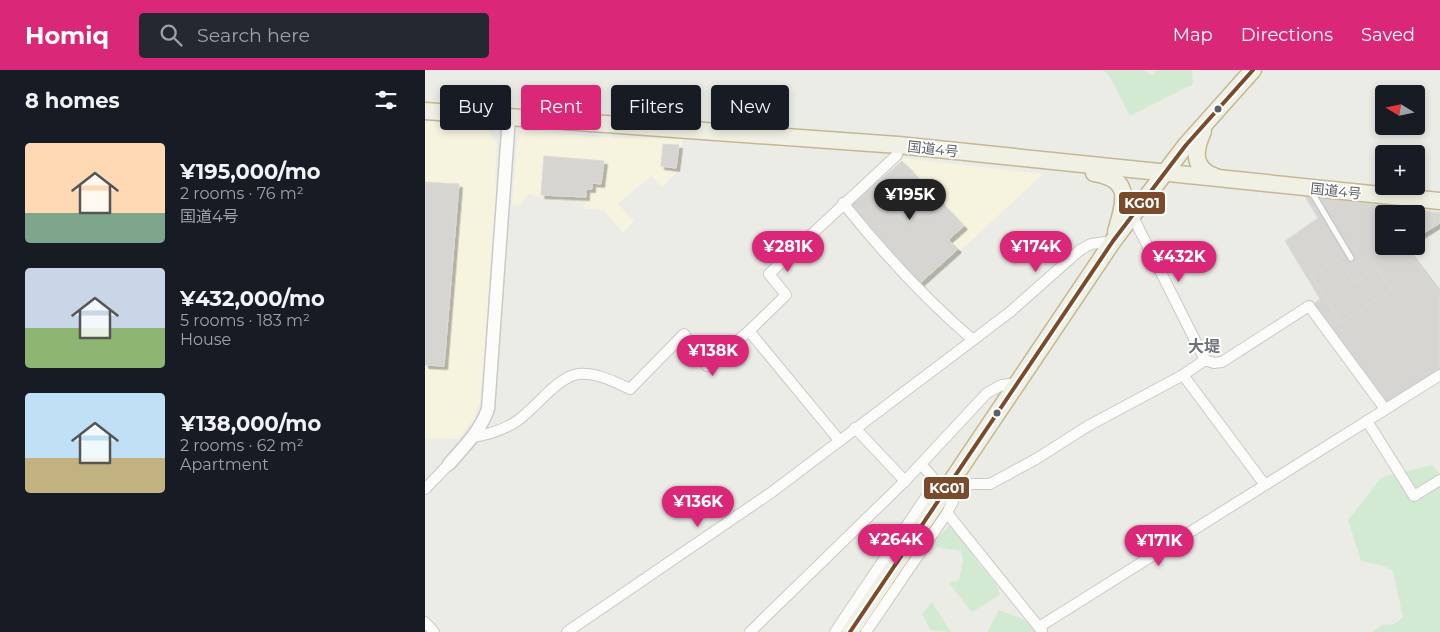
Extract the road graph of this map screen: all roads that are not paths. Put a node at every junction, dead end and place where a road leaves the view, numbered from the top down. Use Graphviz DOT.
graph roads {
  1 [pos="1253,70"];
  2 [pos="425,111"];
  3 [pos="440,112"];
  4 [pos="511,117"];
  5 [pos="1209,118"];
  6 [pos="508,130"];
  7 [pos="898,145"];
  8 [pos="1056,162"];
  9 [pos="1163,174"];
  10 [pos="1228,180"];
  11 [pos="1309,188"];
  12 [pos="1440,201"];
  13 [pos="843,203"];
  14 [pos="1132,215"];
  15 [pos="1113,241"];
  16 [pos="1351,258"];
  17 [pos="749,331"];
  18 [pos="973,340"];
  19 [pos="1205,360"];
  20 [pos="1183,375"];
  21 [pos="1440,375"];
  22 [pos="1017,383"];
  23 [pos="1385,409"];
  24 [pos="1367,421"];
  25 [pos="855,428"];
  26 [pos="473,437"];
  27 [pos="839,440"];
  28 [pos="449,464"];
  29 [pos="921,464"];
  30 [pos="955,476"];
  31 [pos="1440,480"];
  32 [pos="905,481"];
  33 [pos="1265,485"];
  34 [pos="940,487"];
  35 [pos="425,489"];
  36 [pos="947,514"];
  37 [pos="425,622"];
  38 [pos="1041,629"];
  39 [pos="434,632"];
  40 [pos="567,632"];
  41 [pos="750,632"];
  42 [pos="835,632"];
  43 [pos="850,632"];
  44 [pos="866,632"];
  1 -- 5 [label="highway"];
  2 -- 3 [label="highway, 国道4号"];
  4 -- 7 [label="highway, 国道4号"];
  5 -- 9 [label="highway"];
  5 -- 10 [label="highway"];
  6 -- 26 [label="street"];
  7 -- 8 [label="highway, 国道4号"];
  7 -- 13 [label="street"];
  8 -- 9 [label="highway, 国道4号"];
  8 -- 15 [label="highway"];
  9 -- 10 [label="highway, 国道4号"];
  9 -- 14 [label="highway"];
  10 -- 11 [label="highway, 国道4号"];
  11 -- 12 [label="highway, 国道4号"];
  11 -- 16 [label="lane"];
  13 -- 17 [label="street"];
  13 -- 18 [label="street"];
  14 -- 15 [label="highway"];
  14 -- 19 [label="street"];
  15 -- 18 [label="street"];
  15 -- 22 [label="highway"];
  17 -- 26 [label="street"];
  17 -- 27 [label="street"];
  18 -- 25 [label="street"];
  19 -- 20 [label="street"];
  19 -- 23 [label="street"];
  20 -- 30 [label="street"];
  20 -- 33 [label="street"];
  21 -- 23 [label="street"];
  22 -- 29 [label="street"];
  22 -- 30 [label="highway"];
  23 -- 24 [label="street"];
  24 -- 31 [label="street"];
  24 -- 33 [label="street"];
  25 -- 27 [label="street"];
  25 -- 32 [label="street"];
  26 -- 28 [label="street"];
  27 -- 40 [label="street"];
  28 -- 35 [label="street"];
  29 -- 32 [label="street"];
  29 -- 34 [label="street"];
  30 -- 34 [label="highway"];
  32 -- 41 [label="street"];
  33 -- 38 [label="street"];
  34 -- 36 [label="street"];
  34 -- 42 [label="street"];
  34 -- 43 [label="highway"];
  36 -- 38 [label="street"];
  36 -- 44 [label="street"];
  37 -- 39 [label="street"];
}
